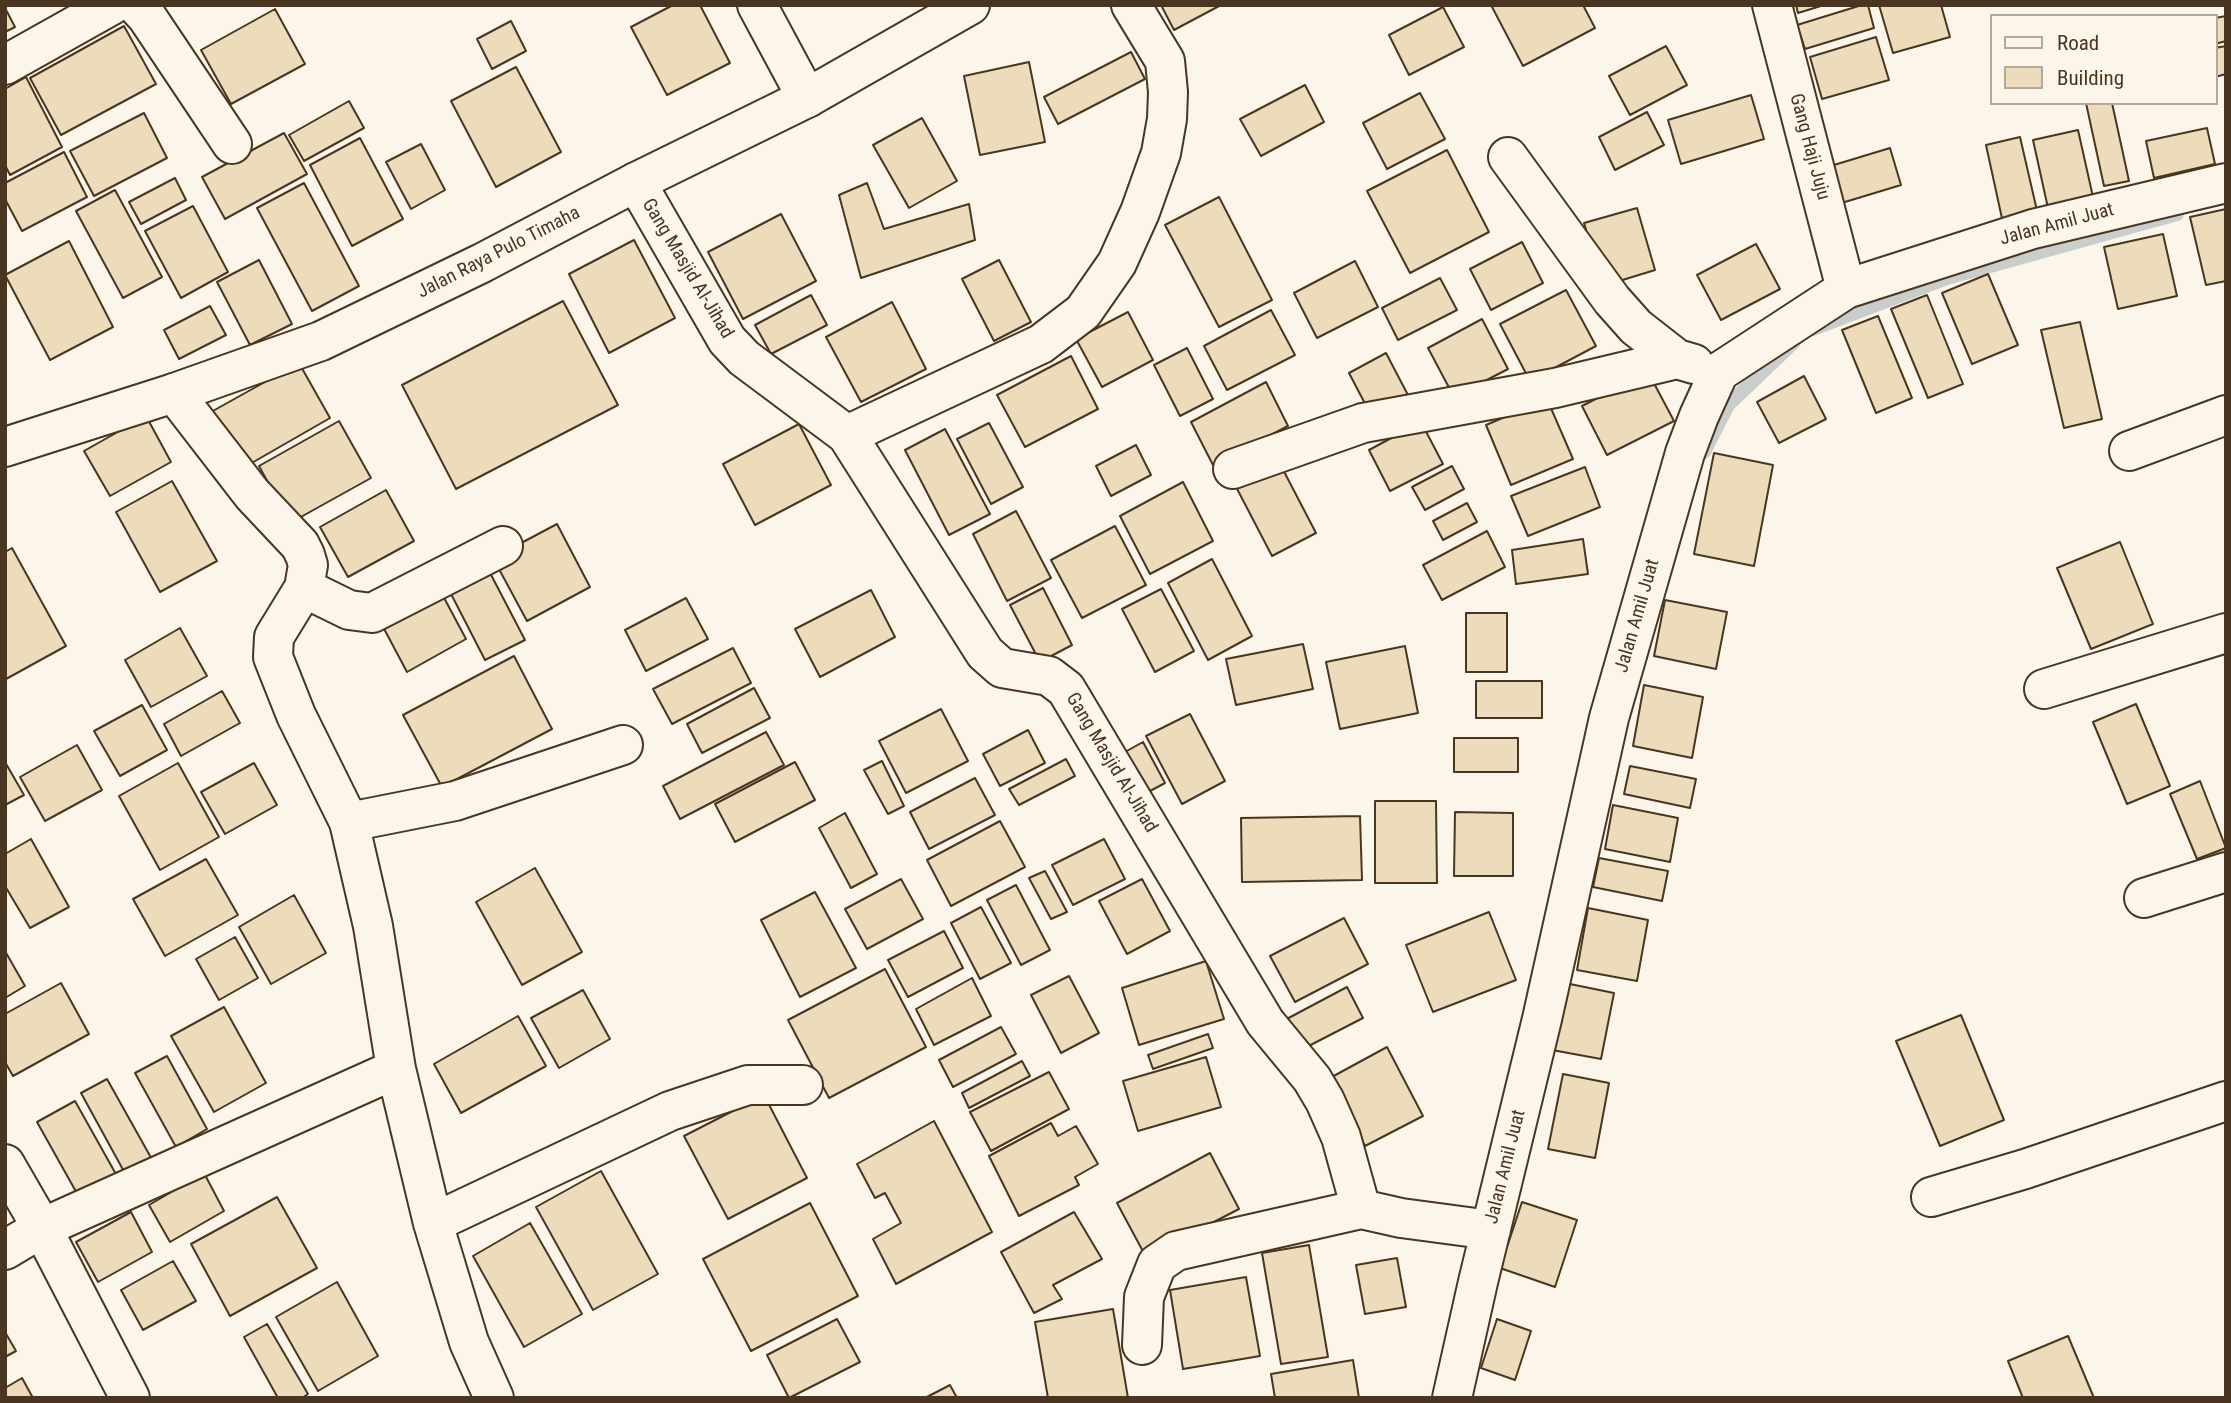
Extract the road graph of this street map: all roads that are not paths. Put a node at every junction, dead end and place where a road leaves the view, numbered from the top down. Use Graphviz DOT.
graph roads {
  1 [pos="113,5"];
  2 [pos="136,5"];
  3 [pos="757,5"];
  4 [pos="970,5"];
  5 [pos="1131,5"];
  6 [pos="1772,5"];
  7 [pos="5,65"];
  8 [pos="807,98"];
  9 [pos="232,144"];
  10 [pos="1508,157"];
  11 [pos="636,182"];
  12 [pos="2226,183"];
  13 [pos="1846,289"];
  14 [pos="1677,359"];
  15 [pos="1720,372"];
  16 [pos="174,394"];
  17 [pos="2226,415"];
  18 [pos="847,435"];
  19 [pos="5,447"];
  20 [pos="2129,451"];
  21 [pos="1233,468"];
  22 [pos="503,546"];
  23 [pos="304,588"];
  24 [pos="2226,633"];
  25 [pos="2044,689"];
  26 [pos="623,745"];
  27 [pos="349,822"];
  28 [pos="2226,872"];
  29 [pos="2144,898"];
  30 [pos="396,1069"];
  31 [pos="803,1085"];
  32 [pos="2226,1101"];
  33 [pos="5,1164"];
  34 [pos="1931,1197"];
  35 [pos="1361,1209"];
  36 [pos="433,1223"];
  37 [pos="42,1228"];
  38 [pos="1490,1230"];
  39 [pos="5,1250"];
  40 [pos="1142,1345"];
  41 [pos="130,1398"];
  42 [pos="494,1398"];
  43 [pos="1452,1398"];
  1 -- 7 [label="street"];
  2 -- 9 [label="street"];
  3 -- 8 [label="street"];
  4 -- 8 [label="street, Jalan Raya Pulo Timaha"];
  5 -- 18 [label="street"];
  6 -- 13 [label="street, Gang Haji Juju"];
  8 -- 11 [label="street, Jalan Raya Pulo Timaha"];
  10 -- 14 [label="street"];
  11 -- 16 [label="street, Jalan Raya Pulo Timaha"];
  11 -- 18 [label="street, Gang Masjid Al-Jihad"];
  12 -- 13 [label="street, Jalan Amil Juat"];
  13 -- 15 [label="street, Jalan Amil Juat"];
  14 -- 15 [label="street"];
  14 -- 21 [label="street"];
  15 -- 38 [label="street, Jalan Amil Juat"];
  16 -- 19 [label="street, Jalan Raya Pulo Timaha"];
  16 -- 23 [label="street"];
  17 -- 20 [label="street"];
  18 -- 35 [label="street, Gang Masjid Al-Jihad"];
  22 -- 23 [label="street"];
  23 -- 27 [label="street"];
  24 -- 25 [label="street"];
  26 -- 27 [label="street"];
  27 -- 30 [label="street"];
  28 -- 29 [label="street"];
  30 -- 36 [label="street"];
  30 -- 37 [label="street"];
  31 -- 36 [label="street"];
  32 -- 34 [label="street"];
  33 -- 37 [label="street"];
  35 -- 38 [label="street"];
  35 -- 40 [label="street"];
  36 -- 42 [label="street"];
  37 -- 39 [label="street"];
  37 -- 41 [label="street"];
  38 -- 43 [label="street, Jalan Amil Juat"];
}
